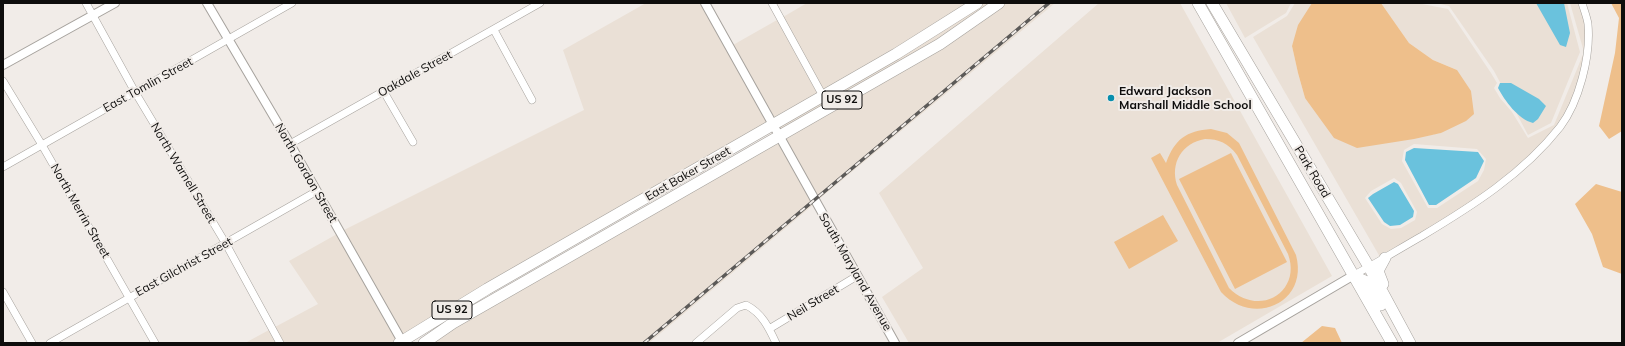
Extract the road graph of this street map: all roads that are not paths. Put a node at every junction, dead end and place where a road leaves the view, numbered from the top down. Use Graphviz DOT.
graph roads {
  1 [pos="86,3"];
  2 [pos="115,3"];
  3 [pos="207,3"];
  4 [pos="292,3"];
  5 [pos="540,3"];
  6 [pos="705,3"];
  7 [pos="772,3"];
  8 [pos="977,3"];
  9 [pos="999,3"];
  10 [pos="1198,3"];
  11 [pos="1212,3"];
  12 [pos="1582,3"];
  13 [pos="93,15"];
  14 [pos="494,30"];
  15 [pos="228,39"];
  16 [pos="3,65"];
  17 [pos="3,81"];
  18 [pos="135,92"];
  19 [pos="384,92"];
  20 [pos="823,96"];
  21 [pos="532,100"];
  22 [pos="774,124"];
  23 [pos="778,137"];
  24 [pos="413,142"];
  25 [pos="290,144"];
  26 [pos="42,145"];
  27 [pos="3,167"];
  28 [pos="683,176"];
  29 [pos="1298,177"];
  30 [pos="690,188"];
  31 [pos="317,191"];
  32 [pos="578,237"];
  33 [pos="226,244"];
  34 [pos="584,249"];
  35 [pos="1385,258"];
  36 [pos="1369,267"];
  37 [pos="1354,275"];
  38 [pos="857,276"];
  39 [pos="487,289"];
  40 [pos="3,292"];
  41 [pos="129,298"];
  42 [pos="494,301"];
  43 [pos="769,329"];
  44 [pos="402,342"];
  45 [pos="32,343"];
  46 [pos="50,343"];
  47 [pos="155,343"];
  48 [pos="280,343"];
  49 [pos="424,343"];
  50 [pos="696,343"];
  51 [pos="776,343"];
  52 [pos="895,343"];
  53 [pos="1238,343"];
  54 [pos="1392,343"];
  55 [pos="1406,343"];
  56 [pos="1410,343"];
  57 [pos="1413,343"];
  1 -- 13 [label="street, North Warnell Street"];
  2 -- 13 [label="street"];
  3 -- 15 [label="street, North Gordon Street"];
  4 -- 15 [label="street, East Tomlin Street"];
  5 -- 14 [label="street, Oakdale Street"];
  6 -- 22 [label="street, South Maryland Avenue"];
  7 -- 20 [label="street"];
  8 -- 20 [label="main road, East Baker Street / US 92"];
  9 -- 23 [label="main road, East Baker Street / US 92"];
  10 -- 29 [label="main road, Park Road"];
  11 -- 36 [label="main road, Park Road"];
  12 -- 35 [label="street"];
  13 -- 16 [label="street"];
  13 -- 18 [label="street, North Warnell Street"];
  14 -- 19 [label="street, Oakdale Street"];
  14 -- 21 [label="street"];
  15 -- 18 [label="street, East Tomlin Street"];
  15 -- 25 [label="street, North Gordon Street"];
  17 -- 26 [label="street, North Merrin Street"];
  18 -- 26 [label="street, East Tomlin Street"];
  18 -- 33 [label="street, North Warnell Street"];
  19 -- 24 [label="street"];
  19 -- 25 [label="street, Oakdale Street"];
  20 -- 22 [label="main road, East Baker Street / US 92"];
  22 -- 23 [label="street, South Maryland Avenue"];
  22 -- 28 [label="main road, East Baker Street / US 92"];
  23 -- 30 [label="main road, East Baker Street / US 92"];
  23 -- 38 [label="street, South Maryland Avenue"];
  25 -- 31 [label="street, North Gordon Street"];
  26 -- 27 [label="street, East Tomlin Street"];
  26 -- 41 [label="street, North Merrin Street"];
  28 -- 30 [label="street"];
  28 -- 32 [label="main road, East Baker Street / US 92"];
  29 -- 36 [label="main road"];
  29 -- 37 [label="main road, Park Road"];
  30 -- 34 [label="main road, East Baker Street / US 92"];
  31 -- 33 [label="street, East Gilchrist Street"];
  31 -- 44 [label="street, North Gordon Street"];
  32 -- 34 [label="street"];
  32 -- 39 [label="main road, East Baker Street / US 92"];
  33 -- 41 [label="street, East Gilchrist Street"];
  33 -- 48 [label="street, North Warnell Street"];
  34 -- 42 [label="main road, East Baker Street / US 92"];
  35 -- 36 [label="street"];
  35 -- 57 [label="main road"];
  36 -- 37 [label="street"];
  36 -- 56 [label="main road, Park Road"];
  37 -- 53 [label="street"];
  37 -- 54 [label="main road, Park Road"];
  37 -- 55 [label="main road"];
  38 -- 43 [label="street, Neil Street"];
  38 -- 52 [label="street, South Maryland Avenue"];
  39 -- 42 [label="street"];
  39 -- 44 [label="main road, East Baker Street / US 92"];
  40 -- 45 [label="street"];
  41 -- 46 [label="street, East Gilchrist Street"];
  41 -- 47 [label="street, North Merrin Street"];
  42 -- 49 [label="main road, East Baker Street / US 92"];
  43 -- 50 [label="street"];
  43 -- 51 [label="street"];
}
